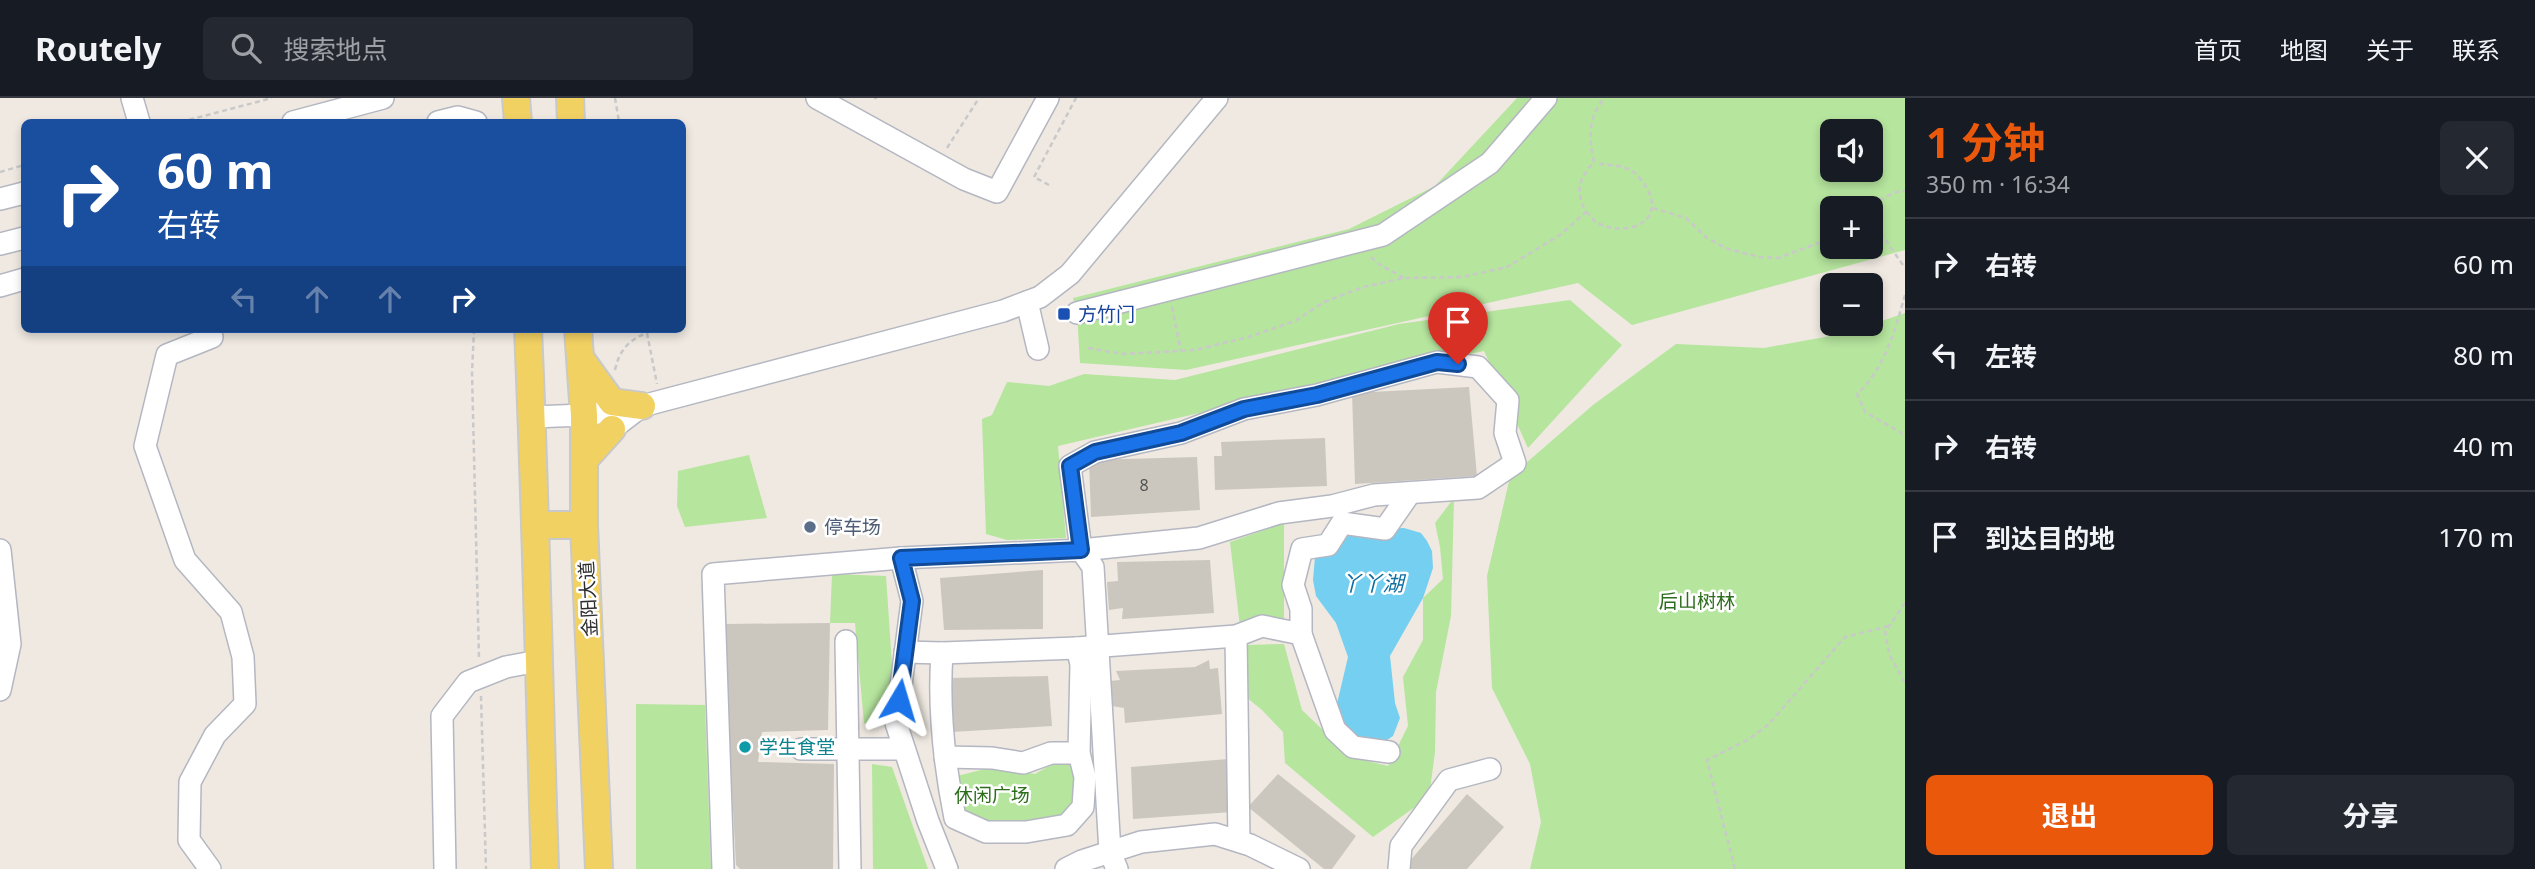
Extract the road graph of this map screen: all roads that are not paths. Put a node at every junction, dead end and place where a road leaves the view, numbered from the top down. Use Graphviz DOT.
graph roads {
  1 [pos="132,98"];
  2 [pos="383,98"];
  3 [pos="516,98"];
  4 [pos="570,98"];
  5 [pos="817,98"];
  6 [pos="1048,98"];
  7 [pos="1546,98"];
  8 [pos="1213,99"];
  9 [pos="138,119"];
  10 [pos="304,119"];
  11 [pos="518,119"];
  12 [pos="571,119"];
  13 [pos="21,193"];
  14 [pos="0,199"];
  15 [pos="21,239"];
  16 [pos="0,244"];
  17 [pos="21,280"];
  18 [pos="0,286"];
  19 [pos="1027,302"];
  20 [pos="1077,313"];
  21 [pos="528,333"];
  22 [pos="578,333"];
  23 [pos="212,337"];
  24 [pos="1038,349"];
  25 [pos="581,359"];
  26 [pos="650,398"];
  27 [pos="584,415"];
  28 [pos="532,417"];
  29 [pos="612,429"];
  30 [pos="584,459"];
  31 [pos="1410,493"];
  32 [pos="536,525"];
  33 [pos="584,525"];
  34 [pos="0,550"];
  35 [pos="1081,550"];
  36 [pos="901,558"];
  37 [pos="1301,634"];
  38 [pos="1236,636"];
  39 [pos="846,641"];
  40 [pos="1087,647"];
  41 [pos="905,652"];
  42 [pos="942,653"];
  43 [pos="538,661"];
  44 [pos="0,690"];
  45 [pos="801,749"];
  46 [pos="904,749"];
  47 [pos="1389,752"];
  48 [pos="1079,753"];
  49 [pos="944,757"];
  50 [pos="1490,769"];
  51 [pos="1239,842"];
  52 [pos="1113,860"];
  53 [pos="210,869"];
  54 [pos="445,869"];
  55 [pos="545,869"];
  56 [pos="599,869"];
  57 [pos="723,869"];
  58 [pos="850,869"];
  59 [pos="947,869"];
  60 [pos="1066,869"];
  61 [pos="1299,869"];
  62 [pos="1399,869"];
  1 -- 9 [label="street"];
  2 -- 10 [label="street"];
  3 -- 11 [label="main road"];
  4 -- 12 [label="main road"];
  5 -- 6 [label="street"];
  7 -- 20 [label="street"];
  8 -- 19 [label="street"];
  13 -- 14 [label="street"];
  15 -- 16 [label="street"];
  17 -- 18 [label="street"];
  19 -- 24 [label="street"];
  19 -- 26 [label="street"];
  21 -- 28 [label="main road"];
  22 -- 25 [label="main road, 金阳大道"];
  23 -- 53 [label="street"];
  25 -- 26 [label="main road"];
  25 -- 27 [label="main road, 金阳大道"];
  26 -- 27 [label="street"];
  26 -- 29 [label="street"];
  27 -- 28 [label="street"];
  27 -- 30 [label="main road, 金阳大道"];
  28 -- 32 [label="main road"];
  29 -- 30 [label="main road"];
  30 -- 33 [label="main road, 金阳大道"];
  31 -- 35 [label="street"];
  31 -- 35 [label="street"];
  31 -- 37 [label="street"];
  32 -- 33 [label="main road"];
  32 -- 43 [label="main road"];
  33 -- 56 [label="main road, 金阳大道"];
  34 -- 44 [label="street"];
  35 -- 36 [label="street"];
  35 -- 40 [label="street"];
  36 -- 41 [label="street"];
  36 -- 57 [label="street"];
  37 -- 38 [label="street"];
  37 -- 47 [label="street"];
  38 -- 40 [label="street"];
  38 -- 51 [label="street"];
  39 -- 58 [label="street"];
  40 -- 42 [label="street"];
  40 -- 48 [label="street"];
  40 -- 52 [label="street"];
  41 -- 42 [label="street"];
  41 -- 46 [label="street"];
  42 -- 49 [label="street"];
  43 -- 54 [label="street"];
  43 -- 55 [label="main road"];
  45 -- 46 [label="street"];
  46 -- 59 [label="street"];
  48 -- 49 [label="street"];
  48 -- 49 [label="street"];
  50 -- 62 [label="street"];
  51 -- 52 [label="street"];
  51 -- 61 [label="street"];
  52 -- 60 [label="street"];
}
